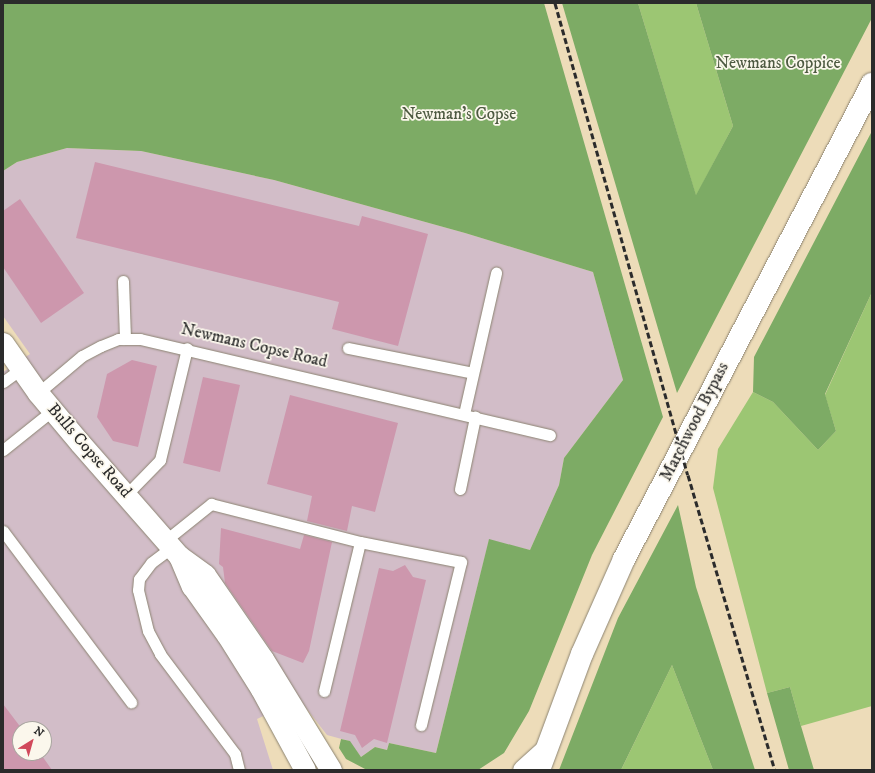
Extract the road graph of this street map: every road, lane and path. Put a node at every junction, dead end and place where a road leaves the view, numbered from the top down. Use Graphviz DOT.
graph roads {
  1 [pos="872,84"];
  2 [pos="496,273"];
  3 [pos="123,281"];
  4 [pos="125,339"];
  5 [pos="3,343"];
  6 [pos="187,348"];
  7 [pos="348,348"];
  8 [pos="21,370"];
  9 [pos="473,373"];
  10 [pos="3,382"];
  11 [pos="38,393"];
  12 [pos="53,410"];
  13 [pos="464,414"];
  14 [pos="475,417"];
  15 [pos="550,435"];
  16 [pos="3,450"];
  17 [pos="460,489"];
  18 [pos="126,495"];
  19 [pos="3,531"];
  20 [pos="360,542"];
  21 [pos="172,548"];
  22 [pos="324,691"];
  23 [pos="131,702"];
  24 [pos="421,725"];
  25 [pos="542,760"];
  26 [pos="238,769"];
  27 [pos="304,770"];
  28 [pos="331,770"];
  29 [pos="523,770"];
  1 -- 25 [label="main road, Marchwood Bypass"];
  2 -- 9 [label="lane"];
  3 -- 4 [label="lane"];
  4 -- 6 [label="lane, Newmans Copse Road"];
  4 -- 11 [label="lane, Newmans Copse Road"];
  5 -- 8 [label="street, Bulls Copse Road"];
  6 -- 13 [label="lane, Newmans Copse Road"];
  6 -- 18 [label="lane"];
  7 -- 9 [label="lane"];
  8 -- 10 [label="lane"];
  8 -- 11 [label="street, Bulls Copse Road"];
  9 -- 13 [label="lane"];
  11 -- 12 [label="street, Bulls Copse Road"];
  12 -- 16 [label="lane"];
  12 -- 18 [label="street, Bulls Copse Road"];
  13 -- 14 [label="lane, Newmans Copse Road"];
  14 -- 15 [label="lane, Newmans Copse Road"];
  14 -- 17 [label="lane"];
  18 -- 21 [label="street, Bulls Copse Road"];
  19 -- 23 [label="lane"];
  20 -- 21 [label="lane"];
  20 -- 22 [label="lane"];
  20 -- 24 [label="lane"];
  21 -- 26 [label="lane"];
  21 -- 27 [label="street, Bulls Copse Road"];
  21 -- 28 [label="street, Bulls Copse Road"];
  25 -- 29 [label="street"];
}
